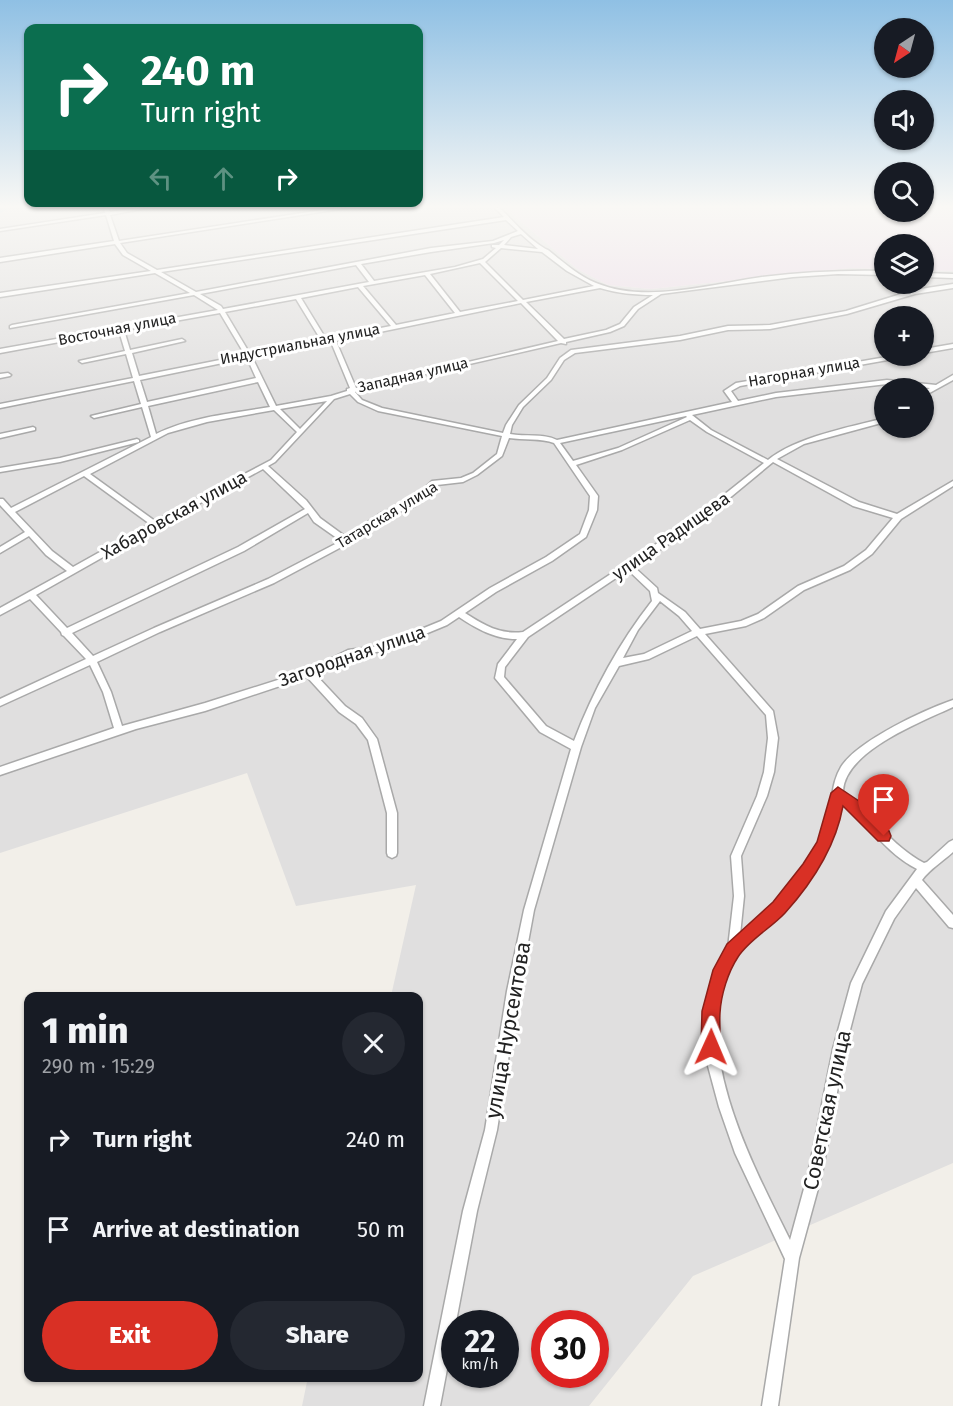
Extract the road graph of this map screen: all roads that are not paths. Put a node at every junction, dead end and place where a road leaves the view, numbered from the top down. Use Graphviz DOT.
graph roads {
  1 [pos="426,273"];
  2 [pos="138,274"];
  3 [pos="159,274"];
  4 [pos="305,274"];
  5 [pos="365,274"];
  6 [pos="423,274"];
  7 [pos="494,274"];
  8 [pos="577,274"];
  9 [pos="814,274"];
  10 [pos="934,275"];
  11 [pos="953,276"];
  12 [pos="372,283"];
  13 [pos="360,286"];
  14 [pos="600,286"];
  15 [pos="953,286"];
  16 [pos="661,292"];
  17 [pos="194,294"];
  18 [pos="0,295"];
  19 [pos="297,296"];
  20 [pos="522,301"];
  21 [pos="220,309"];
  22 [pos="458,313"];
  23 [pos="394,326"];
  24 [pos="12,327"];
  25 [pos="121,328"];
  26 [pos="332,338"];
  27 [pos="323,339"];
  28 [pos="182,341"];
  29 [pos="561,341"];
  30 [pos="953,346"];
  31 [pos="934,349"];
  32 [pos="0,351"];
  33 [pos="129,351"];
  34 [pos="573,351"];
  35 [pos="248,355"];
  36 [pos="874,360"];
  37 [pos="82,361"];
  38 [pos="8,375"];
  39 [pos="0,376"];
  40 [pos="137,377"];
  41 [pos="953,377"];
  42 [pos="261,379"];
  43 [pos="874,384"];
  44 [pos="934,386"];
  45 [pos="351,390"];
  46 [pos="332,398"];
  47 [pos="736,403"];
  48 [pos="146,404"];
  49 [pos="0,406"];
  50 [pos="276,409"];
  51 [pos="94,416"];
  52 [pos="689,417"];
  53 [pos="874,423"];
  54 [pos="33,429"];
  55 [pos="300,432"];
  56 [pos="506,434"];
  57 [pos="0,436"];
  58 [pos="154,437"];
  59 [pos="556,442"];
  60 [pos="771,461"];
  61 [pos="572,464"];
  62 [pos="264,466"];
  63 [pos="0,470"];
  64 [pos="84,473"];
  65 [pos="953,483"];
  66 [pos="0,501"];
  67 [pos="308,510"];
  68 [pos="10,511"];
  69 [pos="898,517"];
  70 [pos="155,524"];
  71 [pos="30,532"];
  72 [pos="346,541"];
  73 [pos="0,550"];
  74 [pos="629,567"];
  75 [pos="72,571"];
  76 [pos="31,595"];
  77 [pos="657,595"];
  78 [pos="0,612"];
  79 [pos="461,614"];
  80 [pos="65,633"];
  81 [pos="696,633"];
  82 [pos="525,635"];
  83 [pos="92,660"];
  84 [pos="615,663"];
  85 [pos="309,673"];
  86 [pos="0,703"];
  87 [pos="953,703"];
  88 [pos="119,730"];
  89 [pos="576,747"];
  90 [pos="0,771"];
  91 [pos="838,793"];
  92 [pos="953,845"];
  93 [pos="392,853"];
  94 [pos="924,868"];
  95 [pos="916,881"];
  96 [pos="953,923"];
  97 [pos="733,950"];
  98 [pos="792,1258"];
  99 [pos="432,1406"];
  100 [pos="770,1406"];
  1 -- 22 [label="street"];
  2 -- 18 [label="street"];
  3 -- 17 [label="street"];
  4 -- 17 [label="street"];
  5 -- 12 [label="street"];
  6 -- 12 [label="street, Восточная улица"];
  7 -- 20 [label="street"];
  8 -- 14 [label="street"];
  9 -- 16 [label="street"];
  10 -- 11 [label="street"];
  12 -- 13 [label="street, Восточная улица"];
  13 -- 19 [label="street, Восточная улица"];
  13 -- 23 [label="street"];
  14 -- 16 [label="street"];
  14 -- 20 [label="street, Индустриальная улица"];
  15 -- 34 [label="street"];
  16 -- 29 [label="street, Западная улица"];
  17 -- 21 [label="street"];
  17 -- 24 [label="street"];
  19 -- 21 [label="street, Восточная улица"];
  19 -- 27 [label="street"];
  20 -- 22 [label="street, Индустриальная улица"];
  20 -- 29 [label="street"];
  21 -- 25 [label="street, Восточная улица"];
  21 -- 35 [label="street"];
  22 -- 23 [label="street, Индустриальная улица"];
  23 -- 26 [label="street, Индустриальная улица"];
  25 -- 32 [label="street, Восточная улица"];
  25 -- 33 [label="street"];
  26 -- 27 [label="street, Индустриальная улица"];
  26 -- 45 [label="street"];
  27 -- 35 [label="street, Индустриальная улица"];
  28 -- 33 [label="street"];
  29 -- 34 [label="street"];
  29 -- 45 [label="street, Западная улица"];
  30 -- 31 [label="street"];
  33 -- 37 [label="street"];
  33 -- 40 [label="street"];
  34 -- 56 [label="street, Татарская улица"];
  35 -- 40 [label="street, Индустриальная улица"];
  35 -- 42 [label="street"];
  36 -- 47 [label="street, Нагорная улица"];
  38 -- 39 [label="street"];
  40 -- 48 [label="street"];
  40 -- 49 [label="street, Индустриальная улица"];
  41 -- 44 [label="street"];
  42 -- 48 [label="street"];
  42 -- 50 [label="street"];
  43 -- 47 [label="street, Нагорная улица"];
  45 -- 46 [label="street, Западная улица"];
  45 -- 56 [label="street"];
  46 -- 50 [label="street, Западная улица"];
  46 -- 55 [label="street, Хабаровская улица"];
  47 -- 52 [label="street, Нагорная улица"];
  48 -- 51 [label="street"];
  48 -- 58 [label="street"];
  50 -- 55 [label="street"];
  50 -- 58 [label="street, Западная улица"];
  52 -- 59 [label="street, Нагорная улица"];
  52 -- 60 [label="street"];
  52 -- 61 [label="street"];
  53 -- 60 [label="street, улица Радищева"];
  54 -- 57 [label="street"];
  55 -- 62 [label="street, Хабаровская улица"];
  56 -- 59 [label="street"];
  56 -- 72 [label="street, Татарская улица"];
  58 -- 63 [label="street, Западная улица"];
  58 -- 64 [label="street, Западная улица"];
  59 -- 61 [label="street, Загородная улица"];
  60 -- 69 [label="street"];
  60 -- 74 [label="street, улица Радищева"];
  61 -- 79 [label="street, Загородная улица"];
  62 -- 67 [label="street"];
  62 -- 70 [label="street, Хабаровская улица"];
  64 -- 68 [label="street, Западная улица"];
  64 -- 70 [label="street"];
  65 -- 69 [label="street"];
  66 -- 68 [label="street"];
  67 -- 72 [label="street"];
  67 -- 80 [label="street"];
  68 -- 71 [label="street"];
  69 -- 81 [label="street"];
  70 -- 75 [label="street, Хабаровская улица"];
  71 -- 73 [label="street"];
  71 -- 75 [label="street"];
  72 -- 83 [label="street, Татарская улица"];
  74 -- 77 [label="street"];
  74 -- 82 [label="street, улица Радищева"];
  75 -- 76 [label="street, Хабаровская улица"];
  76 -- 78 [label="street, Хабаровская улица"];
  76 -- 80 [label="street"];
  77 -- 81 [label="street"];
  77 -- 84 [label="street, улица Нурсеитова"];
  79 -- 82 [label="street"];
  79 -- 85 [label="street, Загородная улица"];
  80 -- 83 [label="street"];
  81 -- 84 [label="street"];
  81 -- 97 [label="street"];
  82 -- 89 [label="street, улица Радищева"];
  83 -- 86 [label="street, Татарская улица"];
  83 -- 88 [label="street"];
  84 -- 89 [label="street, улица Нурсеитова"];
  85 -- 88 [label="street, Загородная улица"];
  85 -- 93 [label="street"];
  87 -- 91 [label="street"];
  88 -- 90 [label="street, Загородная улица"];
  89 -- 99 [label="street, улица Нурсеитова"];
  91 -- 94 [label="street"];
  91 -- 97 [label="street"];
  92 -- 94 [label="street, Советская улица"];
  94 -- 95 [label="street, Советская улица"];
  95 -- 96 [label="street"];
  95 -- 98 [label="street, Советская улица"];
  97 -- 98 [label="street"];
  98 -- 100 [label="street, Советская улица"];
}
